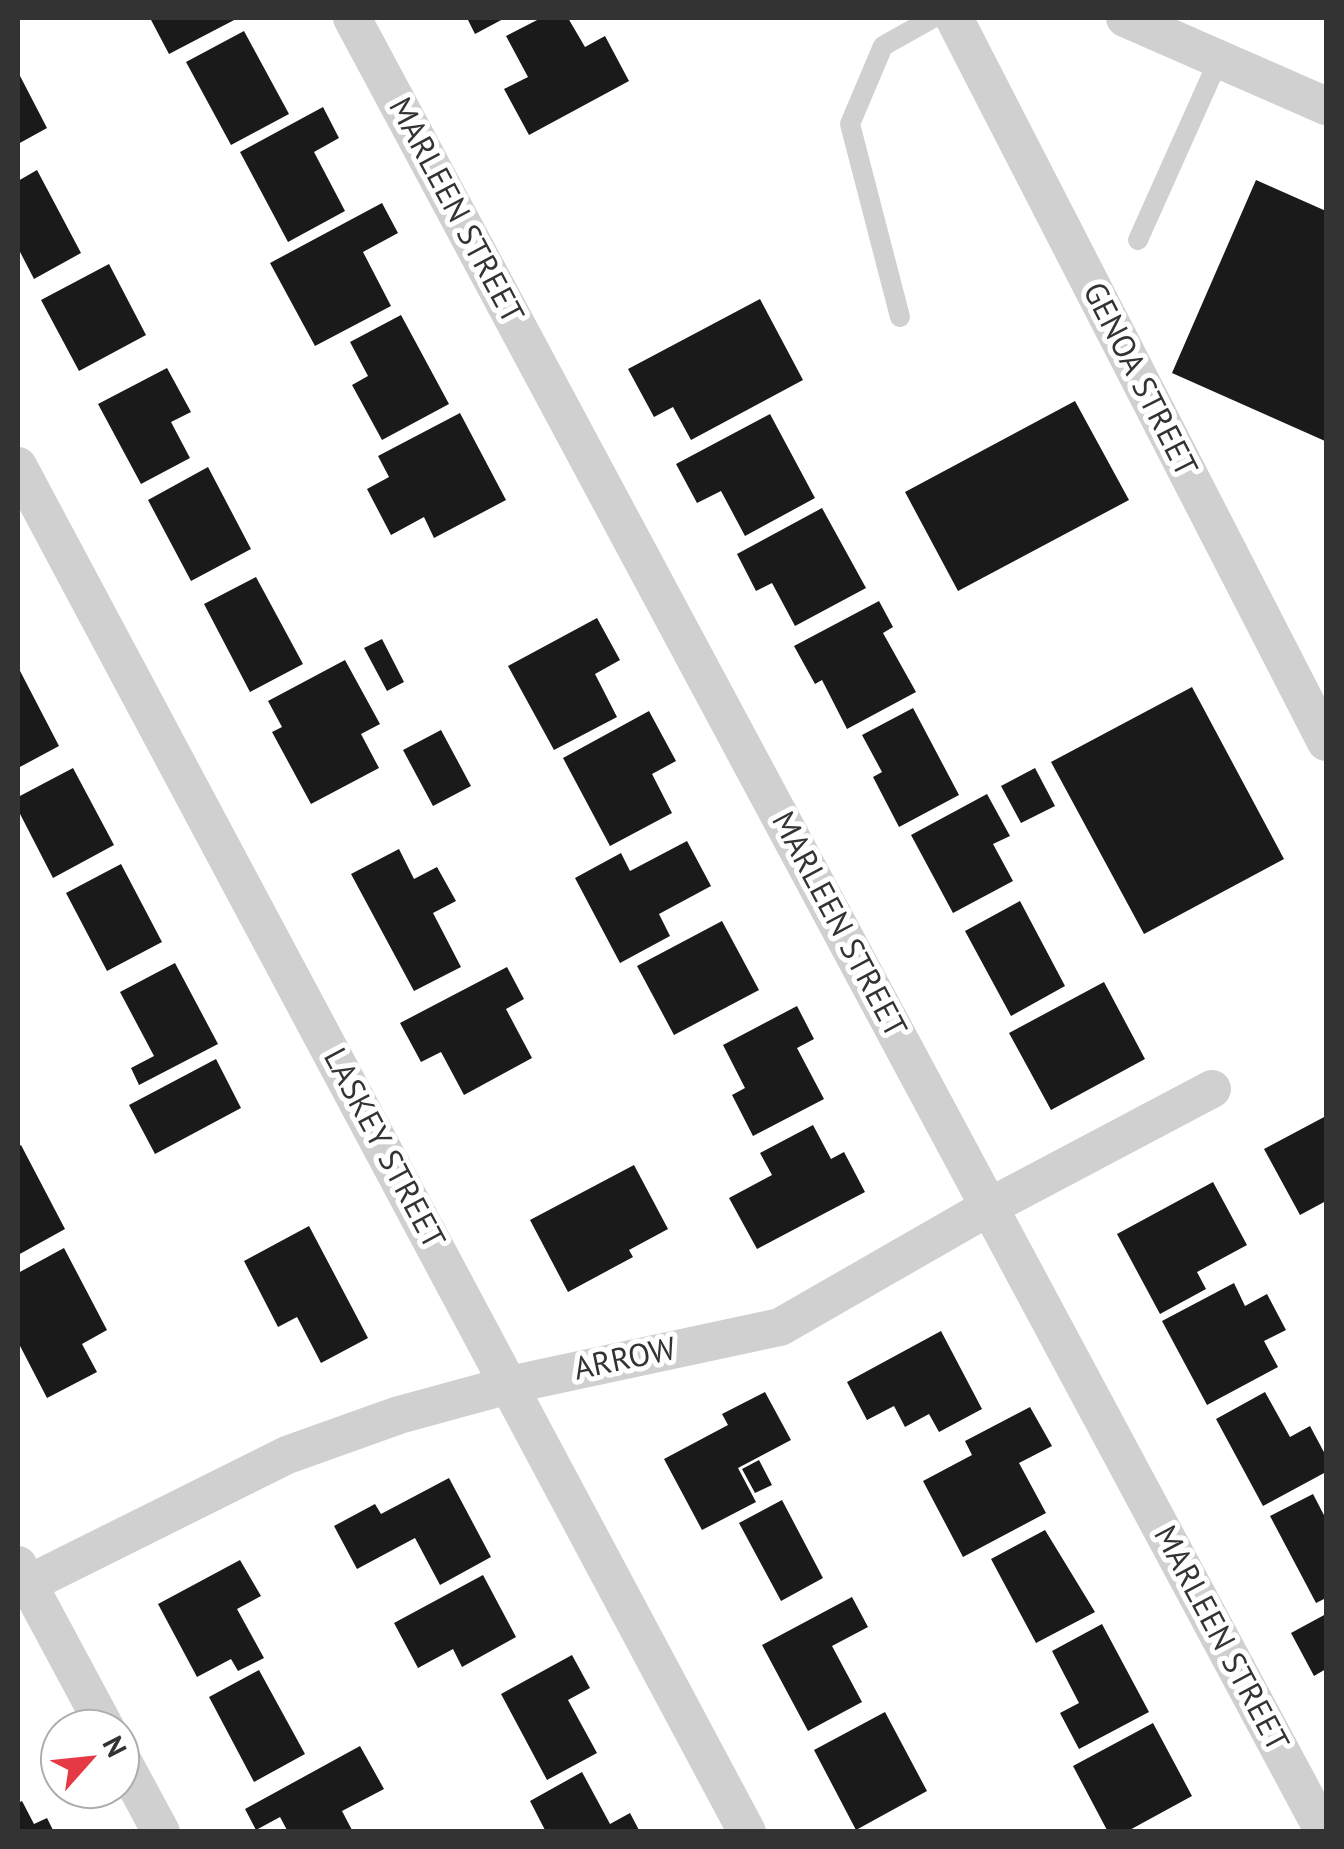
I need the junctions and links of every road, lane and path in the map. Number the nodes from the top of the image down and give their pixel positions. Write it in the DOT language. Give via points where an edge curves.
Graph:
graph roads {
  1 [pos="352,18"];
  2 [pos="933,18"];
  3 [pos="954,18"];
  4 [pos="1125,18"];
  5 [pos="1219,59"];
  6 [pos="1326,106"];
  7 [pos="1138,240"];
  8 [pos="900,317"];
  9 [pos="18,466"];
  10 [pos="1326,742"];
  11 [pos="1212,1089"];
  12 [pos="989,1207"];
  13 [pos="509,1385"];
  14 [pos="21,1579"];
  15 [pos="95,1709"];
  16 [pos="140,1793"];
  17 [pos="161,1832"];
  18 [pos="747,1832"];
  19 [pos="1324,1832"];
  1 -- 12 [label="street, MARLEEN STREET"];
  2 -- 8 [label="lane" via="883,46 850,124"];
  3 -- 10 [label="street, GENOA STREET"];
  4 -- 5 [label="street"];
  5 -- 6 [label="street"];
  5 -- 7 [label="lane"];
  9 -- 13 [label="street, LASKEY STREET"];
  11 -- 12 [label="street, ARROW"];
  12 -- 13 [label="street, ARROW" via="780,1327"];
  12 -- 19 [label="street, MARLEEN STREET"];
  13 -- 14 [label="street, ARROW" via="287,1455"];
  13 -- 18 [label="street, LASKEY STREET"];
  14 -- 15 [label="street"];
  16 -- 17 [label="street"];
}
